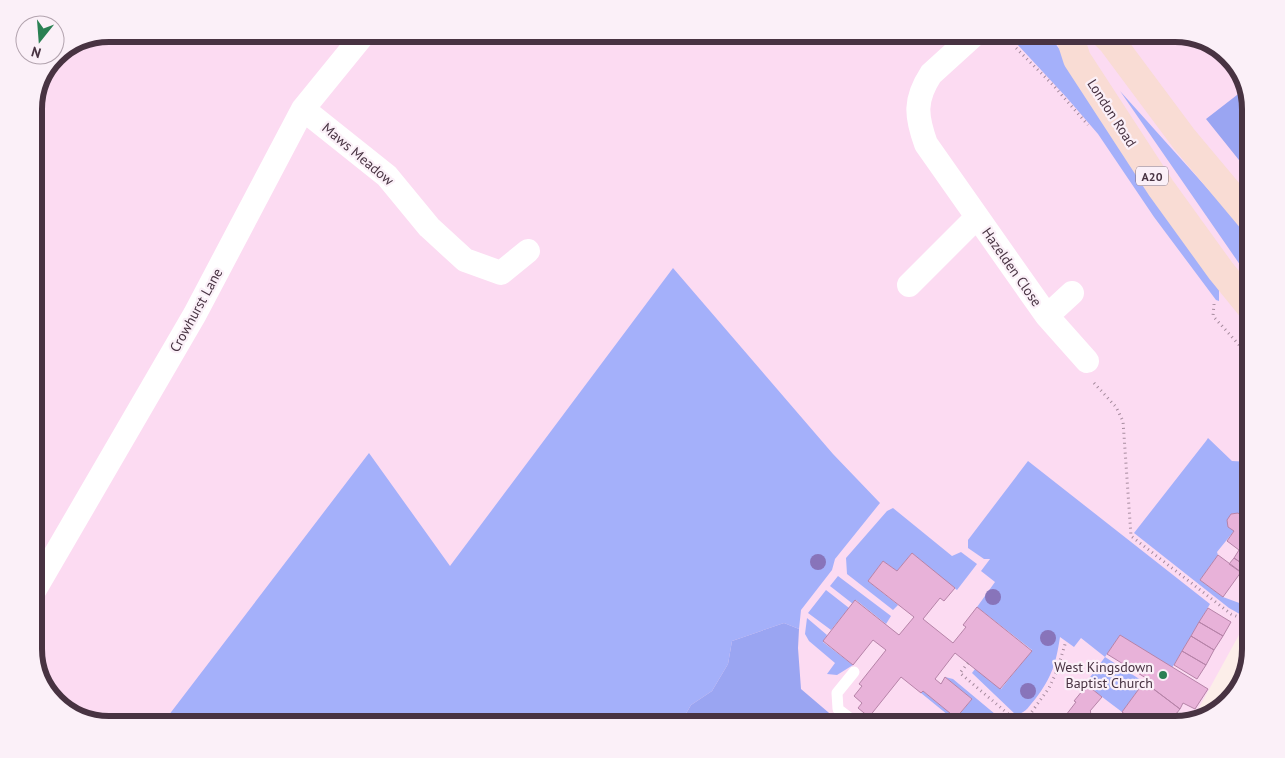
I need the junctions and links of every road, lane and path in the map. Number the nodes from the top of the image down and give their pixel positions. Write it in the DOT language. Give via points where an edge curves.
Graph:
graph roads {
  1 [pos="357,42"];
  2 [pos="966,42"];
  3 [pos="1072,42"];
  4 [pos="1112,42"];
  5 [pos="303,109"];
  6 [pos="1242,207"];
  7 [pos="977,217"];
  8 [pos="528,251"];
  9 [pos="908,285"];
  10 [pos="1072,293"];
  11 [pos="1242,296"];
  12 [pos="1047,316"];
  13 [pos="1087,362"];
  14 [pos="43,576"];
  15 [pos="1242,624"];
  16 [pos="1066,641"];
  17 [pos="1242,646"];
  18 [pos="968,664"];
  19 [pos="854,672"];
  20 [pos="1217,701"];
  21 [pos="847,716"];
  22 [pos="1011,716"];
  23 [pos="1027,716"];
  1 -- 5 [label="street, Crowhurst Lane"];
  2 -- 7 [label="street, Hazelden Close" via="931,74 922,89 918,118 926,144"];
  3 -- 11 [label="main road, London Road / A20" via="1077,59 1161,188"];
  4 -- 6 [label="main road" via="1184,139"];
  5 -- 8 [label="street, Maws Meadow" via="387,176 429,227 465,260 501,273"];
  5 -- 14 [label="street, Crowhurst Lane" via="195,314"];
  7 -- 9 [label="street, Hazelden Close"];
  7 -- 12 [label="street, Hazelden Close"];
  10 -- 12 [label="street, Hazelden Close"];
  12 -- 13 [label="street, Hazelden Close"];
  13 -- 15 [label="path" via="1090,379 1116,407 1123,421 1131,536"];
  16 -- 23 [label="path" via="1058,671"];
  17 -- 20 [label="street"];
  18 -- 22 [label="path" via="960,673"];
  19 -- 21 [label="lane" via="837,693 838,709"];
}
